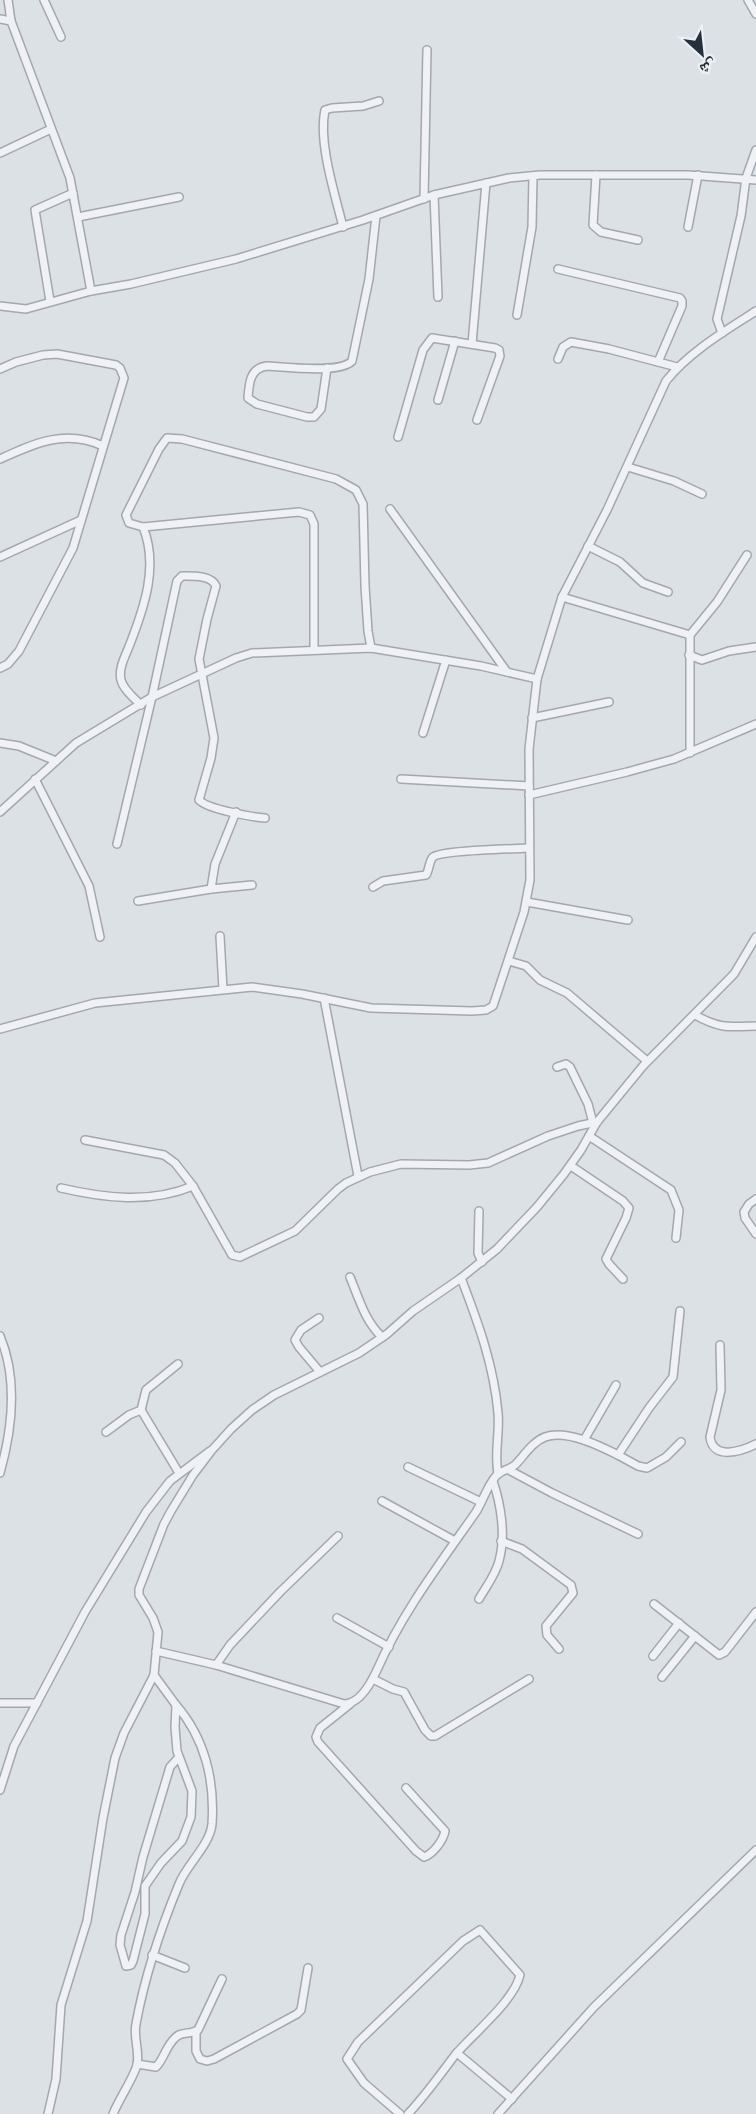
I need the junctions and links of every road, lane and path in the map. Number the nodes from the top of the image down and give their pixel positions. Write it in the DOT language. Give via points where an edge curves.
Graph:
graph roads {
  1 [pos="7,0"];
  2 [pos="44,0"];
  3 [pos="748,0"];
  4 [pos="756,14"];
  5 [pos="0,19"];
  6 [pos="11,21"];
  7 [pos="61,37"];
  8 [pos="427,50"];
  9 [pos="379,101"];
  10 [pos="51,129"];
  11 [pos="756,150"];
  12 [pos="0,153"];
  13 [pos="596,175"];
  14 [pos="698,175"];
  15 [pos="533,176"];
  16 [pos="746,178"];
  17 [pos="756,180"];
  18 [pos="486,183"];
  19 [pos="73,193"];
  20 [pos="434,195"];
  21 [pos="179,198"];
  22 [pos="424,199"];
  23 [pos="376,216"];
  24 [pos="78,218"];
  25 [pos="343,227"];
  26 [pos="688,227"];
  27 [pos="638,240"];
  28 [pos="558,269"];
  29 [pos="91,291"];
  30 [pos="438,297"];
  31 [pos="50,302"];
  32 [pos="0,306"];
  33 [pos="756,311"];
  34 [pos="517,315"];
  35 [pos="722,333"];
  36 [pos="455,341"];
  37 [pos="472,344"];
  38 [pos="558,359"];
  39 [pos="658,362"];
  40 [pos="677,367"];
  41 [pos="327,368"];
  42 [pos="0,369"];
  43 [pos="438,400"];
  44 [pos="477,420"];
  45 [pos="398,437"];
  46 [pos="103,446"];
  47 [pos="0,459"];
  48 [pos="628,467"];
  49 [pos="702,494"];
  50 [pos="390,509"];
  51 [pos="81,520"];
  52 [pos="143,527"];
  53 [pos="588,546"];
  54 [pos="747,555"];
  55 [pos="0,557"];
  56 [pos="668,592"];
  57 [pos="562,597"];
  58 [pos="690,635"];
  59 [pos="756,647"];
  60 [pos="371,648"];
  61 [pos="314,650"];
  62 [pos="689,656"];
  63 [pos="446,660"];
  64 [pos="0,668"];
  65 [pos="507,672"];
  66 [pos="203,673"];
  67 [pos="537,679"];
  68 [pos="152,697"];
  69 [pos="609,702"];
  70 [pos="141,705"];
  71 [pos="532,718"];
  72 [pos="756,724"];
  73 [pos="423,733"];
  74 [pos="0,743"];
  75 [pos="690,753"];
  76 [pos="56,761"];
  77 [pos="34,779"];
  78 [pos="401,779"];
  79 [pos="529,790"];
  80 [pos="0,812"];
  81 [pos="236,812"];
  82 [pos="265,818"];
  83 [pos="117,844"];
  84 [pos="529,848"];
  85 [pos="252,885"];
  86 [pos="373,887"];
  87 [pos="211,889"];
  88 [pos="138,901"];
  89 [pos="527,902"];
  90 [pos="628,920"];
  91 [pos="220,936"];
  92 [pos="100,937"];
  93 [pos="756,937"];
  94 [pos="509,961"];
  95 [pos="223,989"];
  96 [pos="324,998"];
  97 [pos="695,1015"];
  98 [pos="756,1026"];
  99 [pos="0,1029"];
  100 [pos="647,1061"];
  101 [pos="557,1067"];
  102 [pos="595,1123"];
  103 [pos="589,1136"];
  104 [pos="85,1140"];
  105 [pos="571,1166"];
  106 [pos="358,1176"];
  107 [pos="193,1186"];
  108 [pos="61,1188"];
  109 [pos="756,1199"];
  110 [pos="479,1211"];
  111 [pos="756,1234"];
  112 [pos="676,1238"];
  113 [pos="482,1262"];
  114 [pos="350,1277"];
  115 [pos="461,1278"];
  116 [pos="623,1279"];
  117 [pos="680,1311"];
  118 [pos="319,1318"];
  119 [pos="0,1336"];
  120 [pos="382,1337"];
  121 [pos="720,1345"];
  122 [pos="178,1364"];
  123 [pos="320,1372"];
  124 [pos="616,1385"];
  125 [pos="141,1410"];
  126 [pos="106,1432"];
  127 [pos="584,1440"];
  128 [pos="681,1442"];
  129 [pos="756,1444"];
  130 [pos="212,1450"];
  131 [pos="618,1455"];
  132 [pos="408,1467"];
  133 [pos="509,1470"];
  134 [pos="0,1473"];
  135 [pos="179,1473"];
  136 [pos="498,1474"];
  137 [pos="493,1480"];
  138 [pos="382,1501"];
  139 [pos="481,1502"];
  140 [pos="638,1534"];
  141 [pos="339,1536"];
  142 [pos="501,1540"];
  143 [pos="455,1541"];
  144 [pos="479,1599"];
  145 [pos="654,1604"];
  146 [pos="756,1612"];
  147 [pos="336,1618"];
  148 [pos="679,1623"];
  149 [pos="695,1636"];
  150 [pos="389,1647"];
  151 [pos="559,1649"];
  152 [pos="156,1652"];
  153 [pos="653,1656"];
  154 [pos="216,1665"];
  155 [pos="153,1675"];
  156 [pos="662,1677"];
  157 [pos="373,1679"];
  158 [pos="529,1679"];
  159 [pos="0,1702"];
  160 [pos="37,1702"];
  161 [pos="350,1704"];
  162 [pos="176,1705"];
  163 [pos="178,1758"];
  164 [pos="406,1788"];
  165 [pos="0,1790"];
  166 [pos="756,1850"];
  167 [pos="136,1884"];
  168 [pos="145,1886"];
  169 [pos="152,1955"];
  170 [pos="184,1968"];
  171 [pos="308,1968"];
  172 [pos="222,1979"];
  173 [pos="196,2031"];
  174 [pos="457,2053"];
  175 [pos="137,2064"];
  176 [pos="512,2099"];
  177 [pos="48,2114"];
  178 [pos="113,2114"];
  179 [pos="400,2114"];
  180 [pos="408,2114"];
  181 [pos="498,2114"];
  1 -- 6 [label="street"];
  2 -- 7 [label="street"];
  3 -- 4 [label="street"];
  5 -- 6 [label="street"];
  6 -- 10 [label="street"];
  8 -- 22 [label="street"];
  9 -- 25 [label="street" via="325,111 328,163"];
  10 -- 12 [label="street"];
  10 -- 19 [label="street"];
  11 -- 16 [label="street"];
  13 -- 14 [label="street"];
  13 -- 15 [label="street"];
  13 -- 27 [label="street" via="593,225 601,232"];
  14 -- 16 [label="street"];
  14 -- 26 [label="street"];
  15 -- 18 [label="street"];
  15 -- 34 [label="street" via="532,227"];
  16 -- 17 [label="street"];
  16 -- 35 [label="street" via="717,319"];
  18 -- 20 [label="street"];
  18 -- 37 [label="street"];
  19 -- 24 [label="street"];
  19 -- 31 [label="street" via="35,210"];
  20 -- 22 [label="street"];
  20 -- 30 [label="street"];
  21 -- 24 [label="street"];
  22 -- 23 [label="street"];
  23 -- 25 [label="street"];
  23 -- 41 [label="street" via="369,279 352,361"];
  24 -- 29 [label="street"];
  25 -- 29 [label="street" via="236,259"];
  28 -- 39 [label="street" via="680,298 682,306"];
  29 -- 31 [label="street"];
  31 -- 32 [label="street" via="26,309"];
  33 -- 35 [label="street"];
  35 -- 40 [label="street"];
  36 -- 37 [label="street"];
  36 -- 43 [label="street"];
  36 -- 45 [label="street" via="432,338 427,343"];
  37 -- 44 [label="street" via="498,348 500,356"];
  38 -- 39 [label="street" via="563,347 571,342"];
  39 -- 40 [label="street"];
  40 -- 48 [label="street" via="666,381"];
  41 -- 41 [label="street" via="321,409 314,417 257,404 248,398 258,368"];
  42 -- 46 [label="street" via="57,354 116,365 124,378"];
  46 -- 47 [label="street" via="89,440 63,438"];
  46 -- 51 [label="street"];
  48 -- 49 [label="street"];
  48 -- 53 [label="street"];
  50 -- 65 [label="street"];
  51 -- 55 [label="street"];
  51 -- 64 [label="street" via="73,548 25,642 14,658"];
  52 -- 60 [label="street" via="129,524 126,514 159,448 171,438 349,485 363,504"];
  52 -- 61 [label="street" via="299,512 310,515 314,524"];
  52 -- 70 [label="street" via="148,545 149,582 120,670 123,687"];
  53 -- 56 [label="street" via="620,561 643,584"];
  53 -- 57 [label="street"];
  54 -- 58 [label="street"];
  57 -- 58 [label="street"];
  57 -- 67 [label="street"];
  58 -- 62 [label="street"];
  59 -- 62 [label="street" via="702,660"];
  60 -- 61 [label="street"];
  60 -- 63 [label="street"];
  61 -- 66 [label="street" via="252,653"];
  62 -- 75 [label="street"];
  63 -- 65 [label="street"];
  63 -- 73 [label="street"];
  65 -- 67 [label="street"];
  66 -- 68 [label="street"];
  66 -- 68 [label="street" via="199,658 216,584 210,579 182,576 177,581"];
  66 -- 81 [label="street" via="214,738 199,800 211,808"];
  67 -- 71 [label="street"];
  68 -- 70 [label="street"];
  68 -- 83 [label="street"];
  69 -- 71 [label="street"];
  70 -- 76 [label="street" via="76,743"];
  71 -- 79 [label="street"];
  72 -- 75 [label="street"];
  74 -- 76 [label="street"];
  75 -- 79 [label="street" via="627,772"];
  76 -- 77 [label="street"];
  77 -- 80 [label="street"];
  77 -- 92 [label="street" via="90,886"];
  78 -- 79 [label="street"];
  79 -- 84 [label="street"];
  81 -- 82 [label="street"];
  81 -- 87 [label="street" via="215,864"];
  84 -- 86 [label="street" via="469,850 437,856 426,876 382,881"];
  84 -- 89 [label="street"];
  85 -- 87 [label="street"];
  87 -- 88 [label="street"];
  89 -- 90 [label="street"];
  89 -- 94 [label="street"];
  91 -- 95 [label="street"];
  93 -- 97 [label="street" via="734,974"];
  94 -- 96 [label="street" via="493,1006 486,1010 371,1008"];
  94 -- 100 [label="street" via="526,966 540,980 567,993"];
  95 -- 96 [label="street" via="252,987"];
  95 -- 99 [label="street" via="95,1003"];
  96 -- 106 [label="street"];
  97 -- 98 [label="street" via="721,1027"];
  97 -- 100 [label="street"];
  100 -- 102 [label="street"];
  101 -- 102 [label="street" via="570,1067"];
  102 -- 103 [label="street"];
  102 -- 106 [label="street" via="537,1140 488,1163 401,1164"];
  103 -- 105 [label="street"];
  103 -- 112 [label="street" via="671,1190 678,1210"];
  104 -- 107 [label="street" via="164,1155"];
  105 -- 113 [label="street" via="532,1213"];
  105 -- 116 [label="street" via="628,1208 606,1259"];
  106 -- 107 [label="street" via="338,1189 300,1227 240,1257 232,1255"];
  107 -- 108 [label="street" via="148,1197 122,1198"];
  109 -- 111 [label="street" via="744,1212"];
  110 -- 113 [label="street" via="478,1253"];
  113 -- 115 [label="street"];
  114 -- 120 [label="street" via="366,1316"];
  115 -- 120 [label="street"];
  115 -- 136 [label="street" via="486,1348 494,1384 499,1419"];
  117 -- 131 [label="street" via="673,1377"];
  118 -- 123 [label="street" via="301,1330 295,1340"];
  119 -- 134 [label="street" via="8,1362 11,1405"];
  120 -- 123 [label="street"];
  121 -- 129 [label="street" via="721,1390 711,1443 723,1452"];
  122 -- 125 [label="street" via="146,1390"];
  123 -- 130 [label="street" via="252,1410"];
  124 -- 127 [label="street"];
  125 -- 126 [label="street"];
  125 -- 135 [label="street"];
  127 -- 131 [label="street"];
  127 -- 133 [label="street" via="543,1438"];
  128 -- 131 [label="street" via="647,1468"];
  130 -- 135 [label="street"];
  130 -- 152 [label="street" via="167,1518 140,1582 139,1595 158,1632"];
  132 -- 139 [label="street"];
  133 -- 136 [label="street"];
  133 -- 140 [label="street"];
  135 -- 160 [label="street" via="146,1512"];
  136 -- 137 [label="street"];
  137 -- 139 [label="street"];
  137 -- 142 [label="street"];
  138 -- 143 [label="street"];
  139 -- 143 [label="street"];
  141 -- 154 [label="street" via="280,1592"];
  142 -- 144 [label="street" via="499,1561"];
  142 -- 151 [label="street" via="522,1549 572,1585 573,1593 546,1626 547,1635"];
  143 -- 150 [label="street"];
  145 -- 148 [label="street"];
  146 -- 149 [label="street" via="723,1655"];
  147 -- 150 [label="street"];
  148 -- 149 [label="street"];
  148 -- 153 [label="street"];
  149 -- 156 [label="street"];
  150 -- 157 [label="street"];
  152 -- 154 [label="street"];
  152 -- 155 [label="street"];
  154 -- 161 [label="street"];
  155 -- 162 [label="street"];
  155 -- 177 [label="street" via="115,1758 87,1921 61,2005 56,2079"];
  157 -- 158 [label="street" via="404,1692 431,1736"];
  157 -- 161 [label="street"];
  159 -- 160 [label="street"];
  160 -- 165 [label="street" via="14,1746"];
  161 -- 164 [label="street" via="320,1728 318,1742 416,1851 428,1856 445,1832"];
  162 -- 163 [label="street"];
  162 -- 169 [label="street" via="194,1729 208,1764 212,1823 206,1841 179,1883"];
  163 -- 167 [label="street" via="170,1767"];
  163 -- 168 [label="street" via="192,1791 189,1824 182,1841"];
  166 -- 176 [label="street" via="594,2007"];
  167 -- 168 [label="street"];
  167 -- 168 [label="street" via="121,1935 126,1966 133,1961 144,1922"];
  169 -- 170 [label="street"];
  169 -- 175 [label="street" via="135,2025"];
  171 -- 173 [label="street" via="297,2014 207,2061 200,2059 196,2051"];
  172 -- 173 [label="street"];
  173 -- 175 [label="street" via="174,2038 156,2067"];
  174 -- 176 [label="street"];
  174 -- 179 [label="street" via="496,2012 518,1984 520,1975 480,1929 358,2042 347,2059 364,2083"];
  174 -- 180 [label="street"];
  175 -- 178 [label="street"];
  176 -- 181 [label="street"];
}
